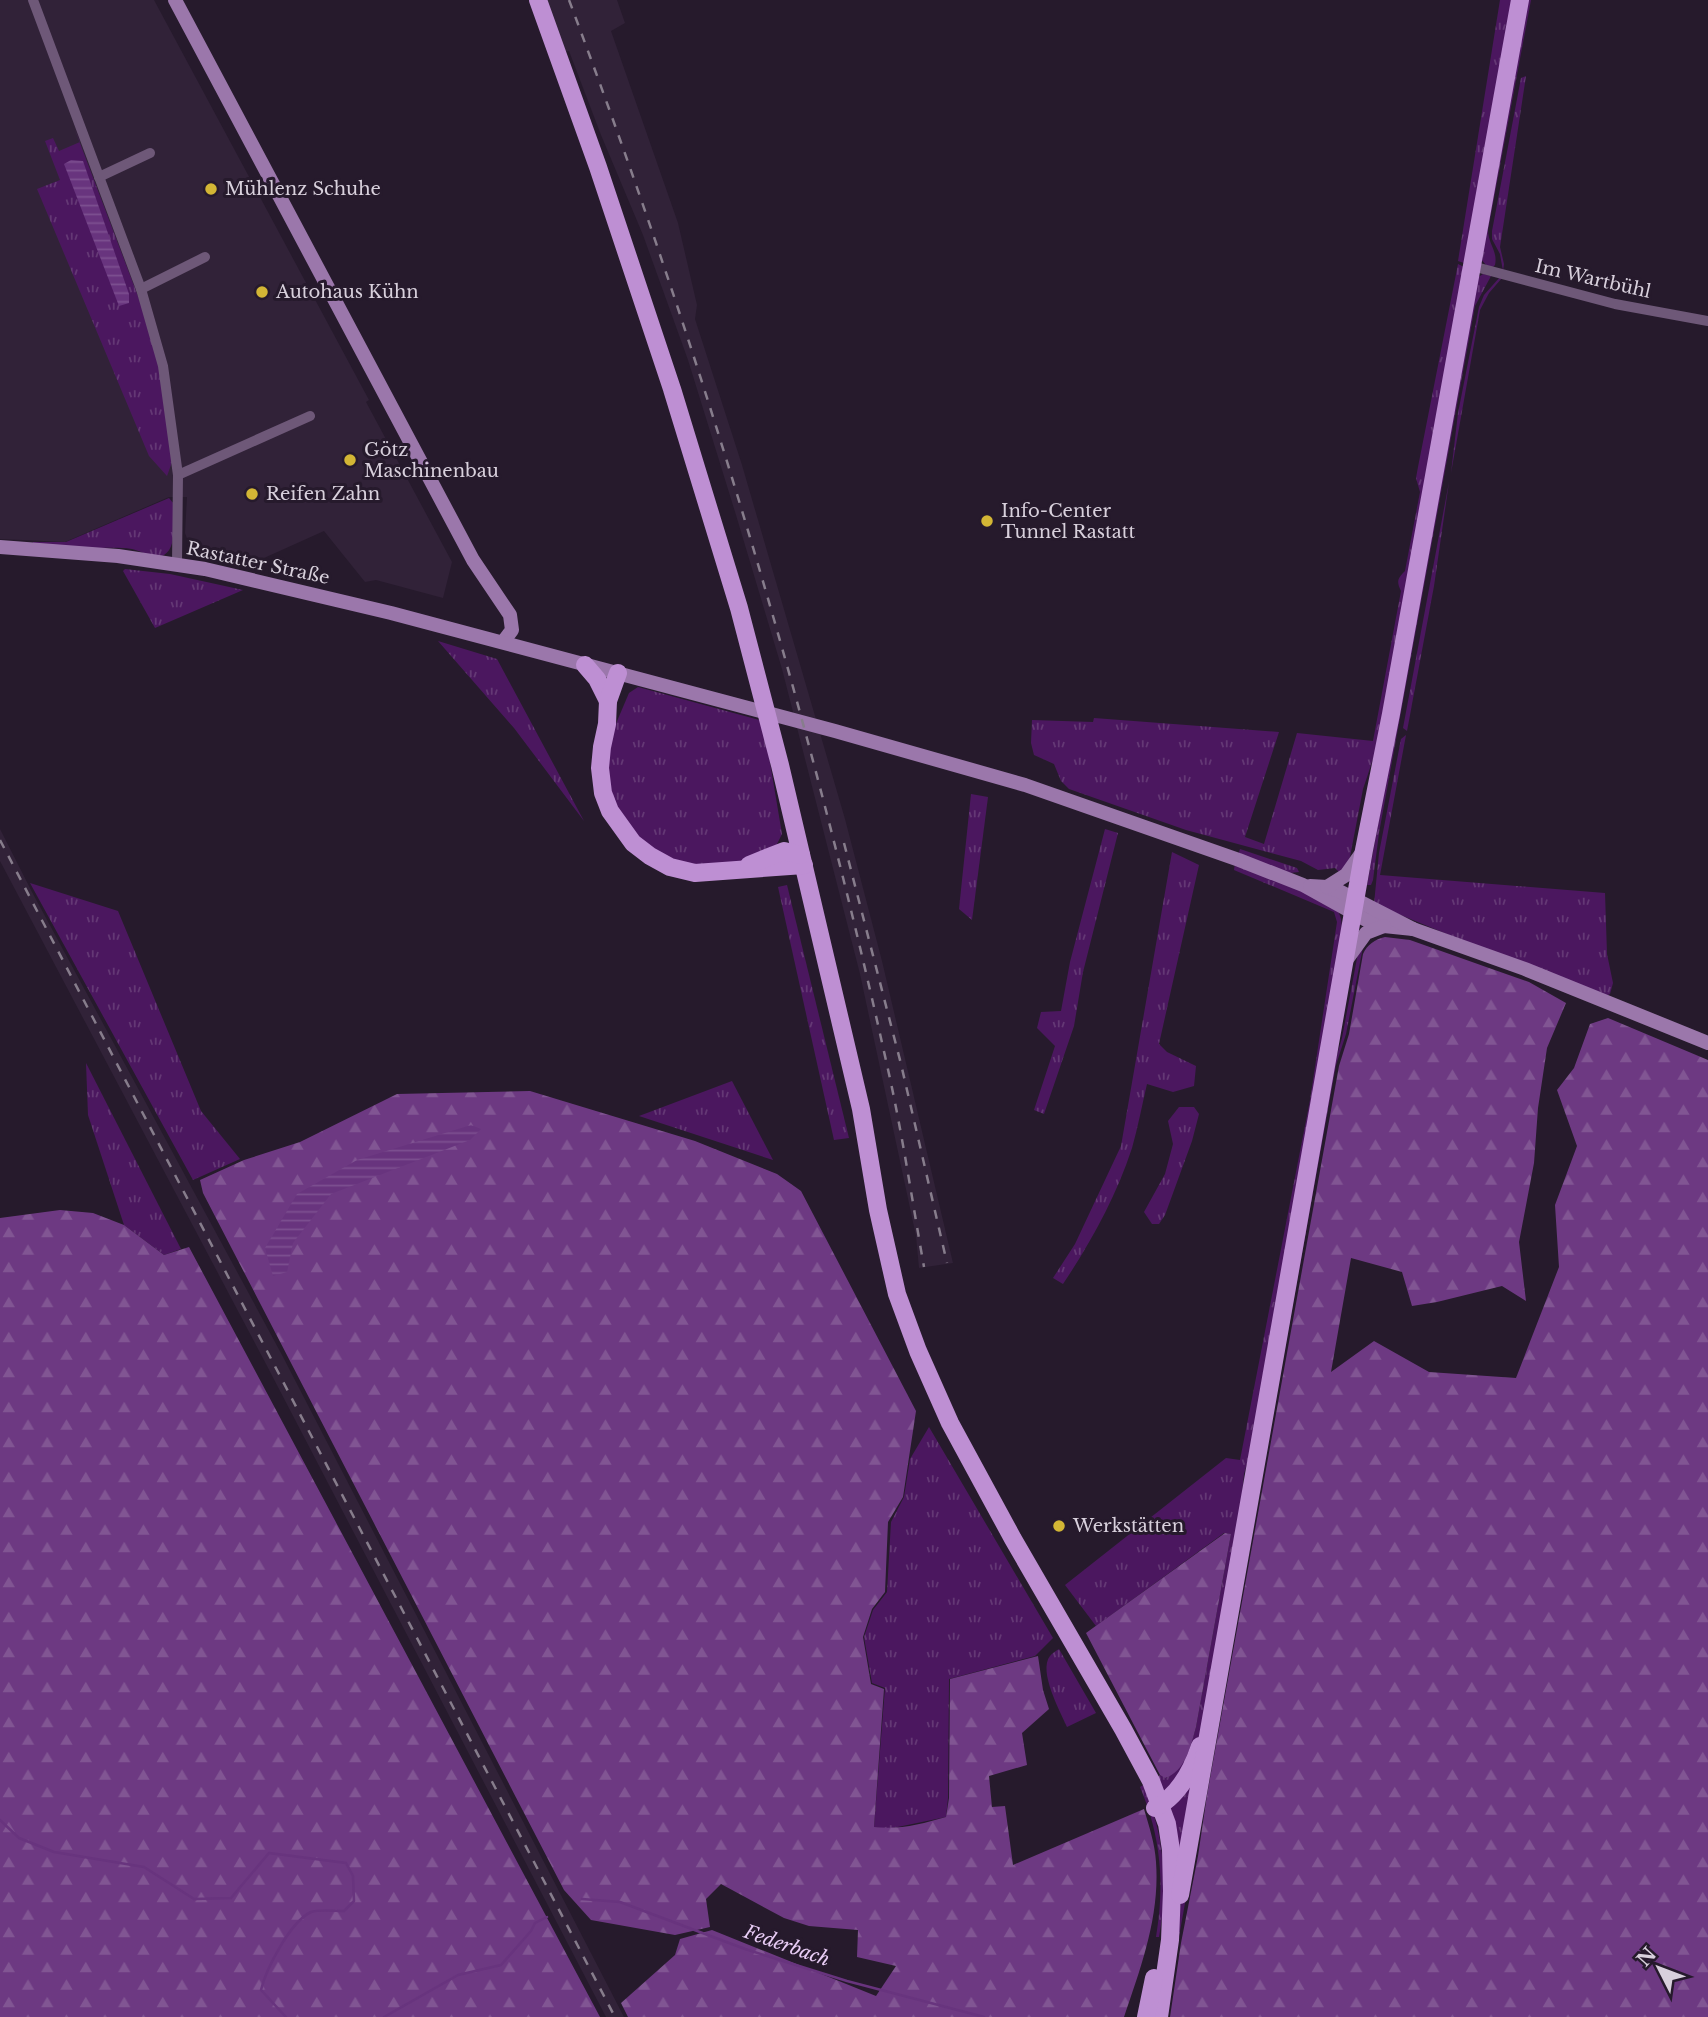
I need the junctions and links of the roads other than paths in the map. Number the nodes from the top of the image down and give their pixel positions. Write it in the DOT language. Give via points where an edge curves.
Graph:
graph roads {
  1 [pos="33,0"];
  2 [pos="175,0"];
  3 [pos="538,0"];
  4 [pos="1520,0"];
  5 [pos="150,153"];
  6 [pos="99,177"];
  7 [pos="205,257"];
  8 [pos="1472,266"];
  9 [pos="141,289"];
  10 [pos="1708,321"];
  11 [pos="310,416"];
  12 [pos="178,475"];
  13 [pos="0,547"];
  14 [pos="177,564"];
  15 [pos="503,642"];
  16 [pos="585,665"];
  17 [pos="624,675"];
  18 [pos="608,701"];
  19 [pos="607,724"];
  20 [pos="793,818"];
  21 [pos="1364,850"];
  22 [pos="773,854"];
  23 [pos="802,860"];
  24 [pos="740,870"];
  25 [pos="1303,885"];
  26 [pos="1327,887"];
  27 [pos="1354,906"];
  28 [pos="1384,926"];
  29 [pos="1413,929"];
  30 [pos="1344,964"];
  31 [pos="1708,1043"];
  32 [pos="1212,1713"];
  33 [pos="1158,1807"];
  34 [pos="1170,1940"];
  35 [pos="1146,2017"];
  36 [pos="1159,2017"];
  1 -- 6 [label="street"];
  2 -- 15 [label="street" via="467,548 505,609"];
  3 -- 20 [label="main road" via="672,389 739,608"];
  4 -- 8 [label="main road"];
  5 -- 6 [label="street"];
  6 -- 9 [label="street"];
  7 -- 9 [label="street"];
  8 -- 10 [label="street, Im Wartbühl" via="1615,303"];
  8 -- 21 [label="main road"];
  9 -- 12 [label="street" via="163,366"];
  11 -- 12 [label="street"];
  12 -- 14 [label="street"];
  13 -- 14 [label="street, Rastatter Straße"];
  14 -- 15 [label="street, Rastatter Straße"];
  15 -- 16 [label="street, Rastatter Straße"];
  16 -- 17 [label="street, Rastatter Straße"];
  16 -- 18 [label="main road"];
  17 -- 18 [label="main road"];
  17 -- 19 [label="main road"];
  17 -- 25 [label="street, Rastatter Straße" via="1026,785"];
  18 -- 19 [label="main road"];
  19 -- 24 [label="main road" via="601,747 603,793 633,843 670,867 695,873"];
  20 -- 22 [label="main road"];
  20 -- 23 [label="main road"];
  21 -- 26 [label="street" via="1346,875"];
  21 -- 27 [label="main road"];
  22 -- 23 [label="main road" via="791,852"];
  22 -- 24 [label="main road"];
  23 -- 24 [label="main road"];
  23 -- 33 [label="main road" via="860,1109 894,1282 918,1351 950,1423 1151,1781"];
  25 -- 26 [label="street"];
  25 -- 27 [label="street"];
  26 -- 27 [label="street"];
  27 -- 28 [label="street"];
  27 -- 29 [label="street"];
  27 -- 30 [label="main road"];
  28 -- 29 [label="street"];
  28 -- 30 [label="street" via="1366,933"];
  29 -- 31 [label="street"];
  30 -- 32 [label="main road"];
  32 -- 33 [label="main road" via="1188,1772"];
  32 -- 34 [label="main road"];
  33 -- 34 [label="main road" via="1171,1850"];
  33 -- 35 [label="main road" via="1166,1870 1164,1926"];
  34 -- 36 [label="main road"];
}
